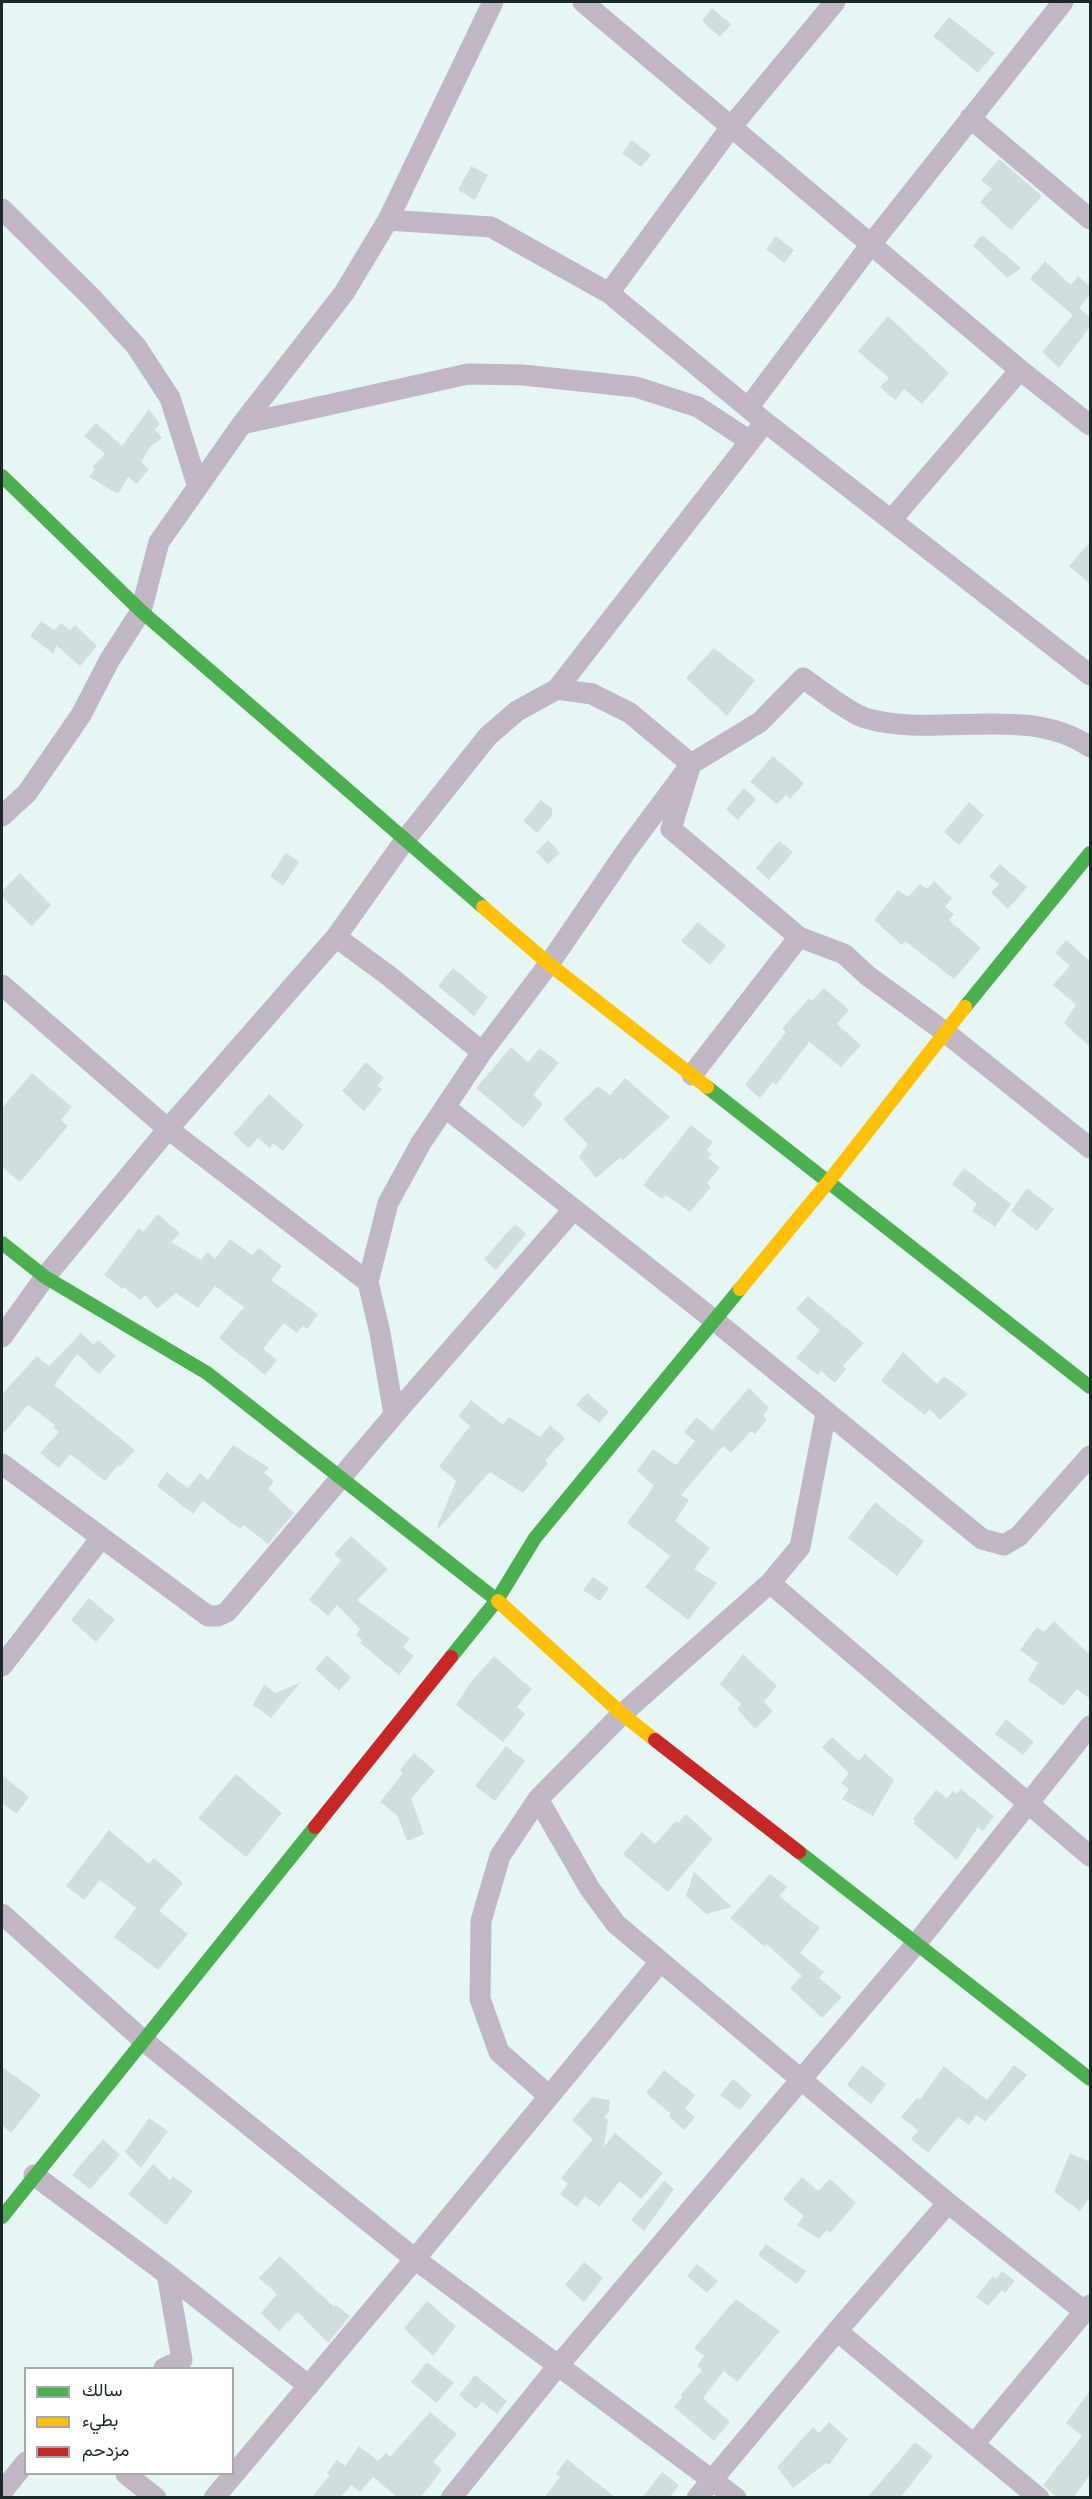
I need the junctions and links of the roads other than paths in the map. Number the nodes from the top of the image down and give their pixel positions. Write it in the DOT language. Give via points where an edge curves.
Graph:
graph roads {
  1 [pos="493,2"];
  2 [pos="583,2"];
  3 [pos="835,2"];
  4 [pos="1063,2"];
  5 [pos="970,118"];
  6 [pos="731,127"];
  7 [pos="4,219"];
  8 [pos="1090,219"];
  9 [pos="388,220"];
  10 [pos="872,243"];
  11 [pos="609,293"];
  12 [pos="1020,370"];
  13 [pos="748,408"];
  14 [pos="765,422"];
  15 [pos="242,424"];
  16 [pos="1090,426"];
  17 [pos="750,441"];
  18 [pos="4,486"];
  19 [pos="198,487"];
  20 [pos="892,519"];
  21 [pos="141,611"];
  22 [pos="1090,675"];
  23 [pos="557,689"];
  24 [pos="1090,747"];
  25 [pos="691,764"];
  26 [pos="2,816"];
  27 [pos="405,840"];
  28 [pos="1090,853"];
  29 [pos="336,937"];
  30 [pos="799,937"];
  31 [pos="549,964"];
  32 [pos="2,985"];
  33 [pos="945,1032"];
  34 [pos="482,1052"];
  35 [pos="692,1075"];
  36 [pos="446,1108"];
  37 [pos="168,1129"];
  38 [pos="1090,1148"];
  39 [pos="829,1181"];
  40 [pos="573,1210"];
  41 [pos="2,1243"];
  42 [pos="45,1277"];
  43 [pos="368,1282"];
  44 [pos="714,1320"];
  45 [pos="2,1337"];
  46 [pos="1090,1387"];
  47 [pos="826,1413"];
  48 [pos="394,1415"];
  49 [pos="1090,1456"];
  50 [pos="2,1464"];
  51 [pos="340,1478"];
  52 [pos="101,1538"];
  53 [pos="770,1583"];
  54 [pos="497,1600"];
  55 [pos="2,1666"];
  56 [pos="622,1714"];
  57 [pos="1090,1726"];
  58 [pos="538,1799"];
  59 [pos="1028,1804"];
  60 [pos="1090,1856"];
  61 [pos="2,1914"];
  62 [pos="916,1944"];
  63 [pos="660,1962"];
  64 [pos="144,2041"];
  65 [pos="802,2078"];
  66 [pos="1090,2079"];
  67 [pos="549,2096"];
  68 [pos="34,2175"];
  69 [pos="948,2203"];
  70 [pos="2,2217"];
  71 [pos="415,2259"];
  72 [pos="167,2274"];
  73 [pos="1088,2309"];
  74 [pos="837,2331"];
  75 [pos="167,2367"];
  76 [pos="557,2367"];
  77 [pos="309,2386"];
  78 [pos="974,2444"];
  79 [pos="24,2464"];
  80 [pos="234,2474"];
  81 [pos="127,2475"];
  82 [pos="234,2475"];
  83 [pos="711,2480"];
  84 [pos="2,2492"];
  85 [pos="156,2498"];
  86 [pos="214,2498"];
  87 [pos="451,2498"];
  88 [pos="697,2498"];
  89 [pos="736,2498"];
  90 [pos="1038,2498"];
  1 -- 9 [label="street"];
  2 -- 6 [label="street"];
  3 -- 6 [label="street"];
  4 -- 5 [label="street"];
  5 -- 8 [label="street"];
  5 -- 10 [label="street"];
  6 -- 10 [label="street"];
  6 -- 11 [label="street"];
  7 -- 19 [label="street" via="92,298 136,346 170,398"];
  9 -- 11 [label="street" via="491,227"];
  9 -- 15 [label="street" via="344,293"];
  10 -- 12 [label="street"];
  10 -- 13 [label="street"];
  11 -- 13 [label="street"];
  12 -- 16 [label="street"];
  12 -- 20 [label="street"];
  13 -- 14 [label="street"];
  14 -- 17 [label="street"];
  14 -- 20 [label="street"];
  15 -- 17 [label="street" via="468,374 524,375 636,387 698,407"];
  15 -- 19 [label="street"];
  17 -- 23 [label="street"];
  18 -- 21 [label="street"];
  19 -- 21 [label="street" via="159,542"];
  20 -- 22 [label="street"];
  21 -- 26 [label="street" via="81,715 27,793"];
  21 -- 27 [label="street"];
  23 -- 25 [label="street" via="592,694 630,713"];
  23 -- 27 [label="street" via="517,711 488,736"];
  24 -- 25 [label="street" via="1056,731 1021,725 904,725 863,717 803,678 760,722"];
  25 -- 30 [label="street" via="671,828"];
  25 -- 31 [label="street"];
  27 -- 29 [label="street"];
  27 -- 31 [label="street"];
  28 -- 33 [label="street"];
  29 -- 34 [label="street"];
  29 -- 37 [label="street"];
  30 -- 33 [label="street" via="844,954"];
  30 -- 35 [label="street"];
  31 -- 34 [label="street"];
  31 -- 35 [label="street"];
  32 -- 37 [label="street"];
  33 -- 38 [label="street"];
  33 -- 39 [label="street"];
  34 -- 36 [label="street"];
  35 -- 39 [label="street"];
  36 -- 40 [label="street"];
  36 -- 43 [label="street" via="421,1143 388,1203"];
  37 -- 42 [label="street"];
  37 -- 43 [label="street"];
  39 -- 44 [label="street"];
  39 -- 46 [label="street"];
  40 -- 44 [label="street"];
  40 -- 48 [label="street"];
  41 -- 42 [label="street"];
  42 -- 45 [label="street"];
  42 -- 51 [label="street" via="207,1373"];
  43 -- 48 [label="street"];
  44 -- 47 [label="street"];
  44 -- 54 [label="street" via="535,1538"];
  47 -- 49 [label="street" via="982,1539 1004,1545 1019,1536"];
  47 -- 53 [label="street" via="800,1548"];
  48 -- 51 [label="street"];
  50 -- 52 [label="street"];
  51 -- 52 [label="street" via="227,1612 218,1616 208,1616"];
  51 -- 54 [label="street"];
  52 -- 55 [label="street"];
  53 -- 56 [label="street"];
  53 -- 59 [label="street"];
  54 -- 56 [label="street"];
  54 -- 64 [label="street"];
  56 -- 58 [label="street"];
  56 -- 62 [label="street"];
  57 -- 59 [label="street"];
  58 -- 63 [label="street" via="590,1889 616,1924"];
  58 -- 67 [label="street" via="496,1867 481,1921 480,1999 499,2052"];
  59 -- 60 [label="street"];
  59 -- 62 [label="street"];
  61 -- 64 [label="street"];
  62 -- 65 [label="street"];
  62 -- 66 [label="street"];
  63 -- 65 [label="street"];
  63 -- 67 [label="street"];
  64 -- 68 [label="street"];
  64 -- 71 [label="street"];
  65 -- 69 [label="street"];
  65 -- 76 [label="street"];
  67 -- 71 [label="street"];
  68 -- 70 [label="street"];
  68 -- 72 [label="street"];
  69 -- 73 [label="street"];
  69 -- 74 [label="street"];
  71 -- 76 [label="street"];
  71 -- 77 [label="street"];
  72 -- 75 [label="street" via="182,2360"];
  72 -- 77 [label="street"];
  73 -- 78 [label="street"];
  74 -- 78 [label="street"];
  74 -- 83 [label="street"];
  76 -- 83 [label="street"];
  76 -- 87 [label="street"];
  77 -- 80 [label="street"];
  78 -- 90 [label="street"];
  79 -- 84 [label="street"];
  81 -- 85 [label="street"];
  82 -- 86 [label="street"];
  83 -- 88 [label="street"];
  83 -- 89 [label="street"];
}
